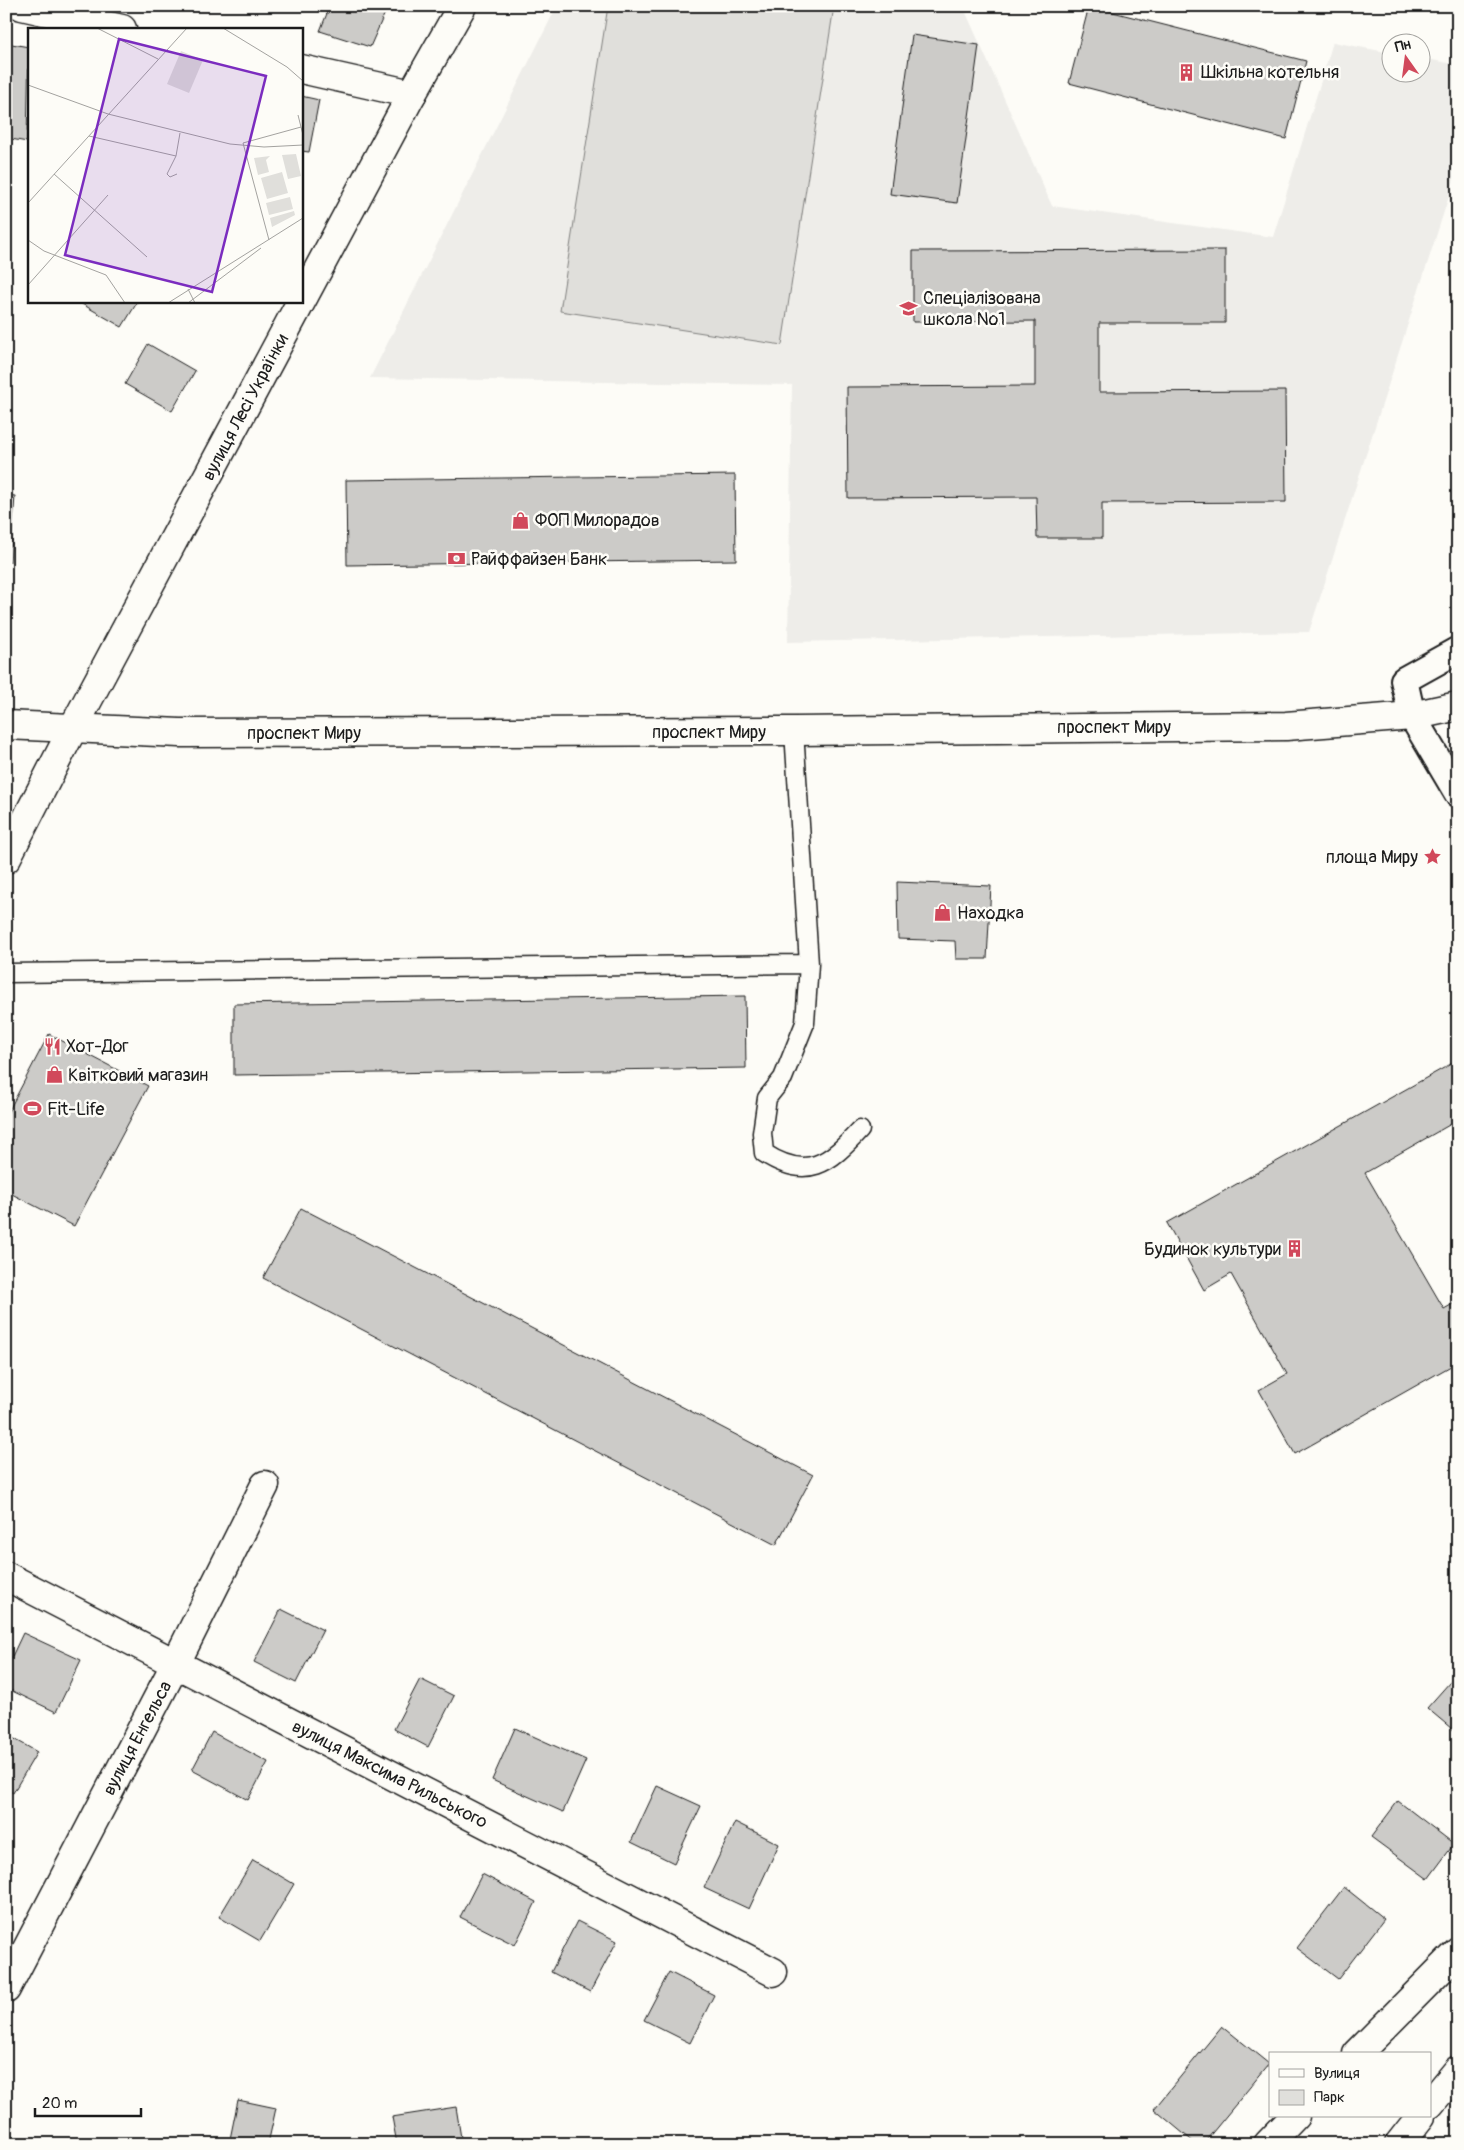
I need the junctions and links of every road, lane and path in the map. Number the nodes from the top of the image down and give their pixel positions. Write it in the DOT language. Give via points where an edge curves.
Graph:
graph roads {
  1 [pos="22,6"];
  2 [pos="462,6"];
  3 [pos="118,28"];
  4 [pos="302,69"];
  5 [pos="412,94"];
  6 [pos="302,300"];
  7 [pos="301,302"];
  8 [pos="1458,650"];
  9 [pos="1458,706"];
  10 [pos="1412,716"];
  11 [pos="6,725"];
  12 [pos="72,730"];
  13 [pos="794,732"];
  14 [pos="1458,794"];
  15 [pos="6,859"];
  16 [pos="809,964"];
  17 [pos="6,973"];
  18 [pos="860,1130"];
  19 [pos="265,1485"];
  20 [pos="6,1576"];
  21 [pos="176,1663"];
  22 [pos="1458,1952"];
  23 [pos="773,1972"];
  24 [pos="6,1989"];
  25 [pos="1359,2052"];
  26 [pos="1458,2070"];
  27 [pos="1432,2102"];
  28 [pos="1293,2118"];
  29 [pos="1419,2118"];
  30 [pos="1268,2144"];
  31 [pos="1399,2144"];
  1 -- 3 [label="street"];
  2 -- 5 [label="street, вулиця Лесі Українки"];
  4 -- 5 [label="street"];
  5 -- 6 [label="street, вулиця Лесі Українки"];
  7 -- 12 [label="street, вулиця Лесі Українки"];
  8 -- 10 [label="street" via="1404,680"];
  9 -- 10 [label="street"];
  10 -- 13 [label="street, проспект Миру" via="1286,726"];
  10 -- 14 [label="street"];
  11 -- 12 [label="street, проспект Миру"];
  12 -- 13 [label="street, проспект Миру" via="180,733"];
  12 -- 15 [label="street, вулиця Лесі Українки"];
  13 -- 16 [label="lane"];
  16 -- 17 [label="lane"];
  16 -- 18 [label="lane" via="805,1023 783,1078 767,1098 762,1133 764,1153 781,1164 805,1169 838,1154"];
  19 -- 21 [label="street, вулиця Енгельса"];
  20 -- 21 [label="street, вулиця Максима Рильського"];
  21 -- 23 [label="street, вулиця Максима Рильського"];
  21 -- 24 [label="street, вулиця Енгельса"];
  22 -- 25 [label="street"];
  26 -- 27 [label="street"];
  28 -- 30 [label="street"];
  29 -- 31 [label="street"];
}
